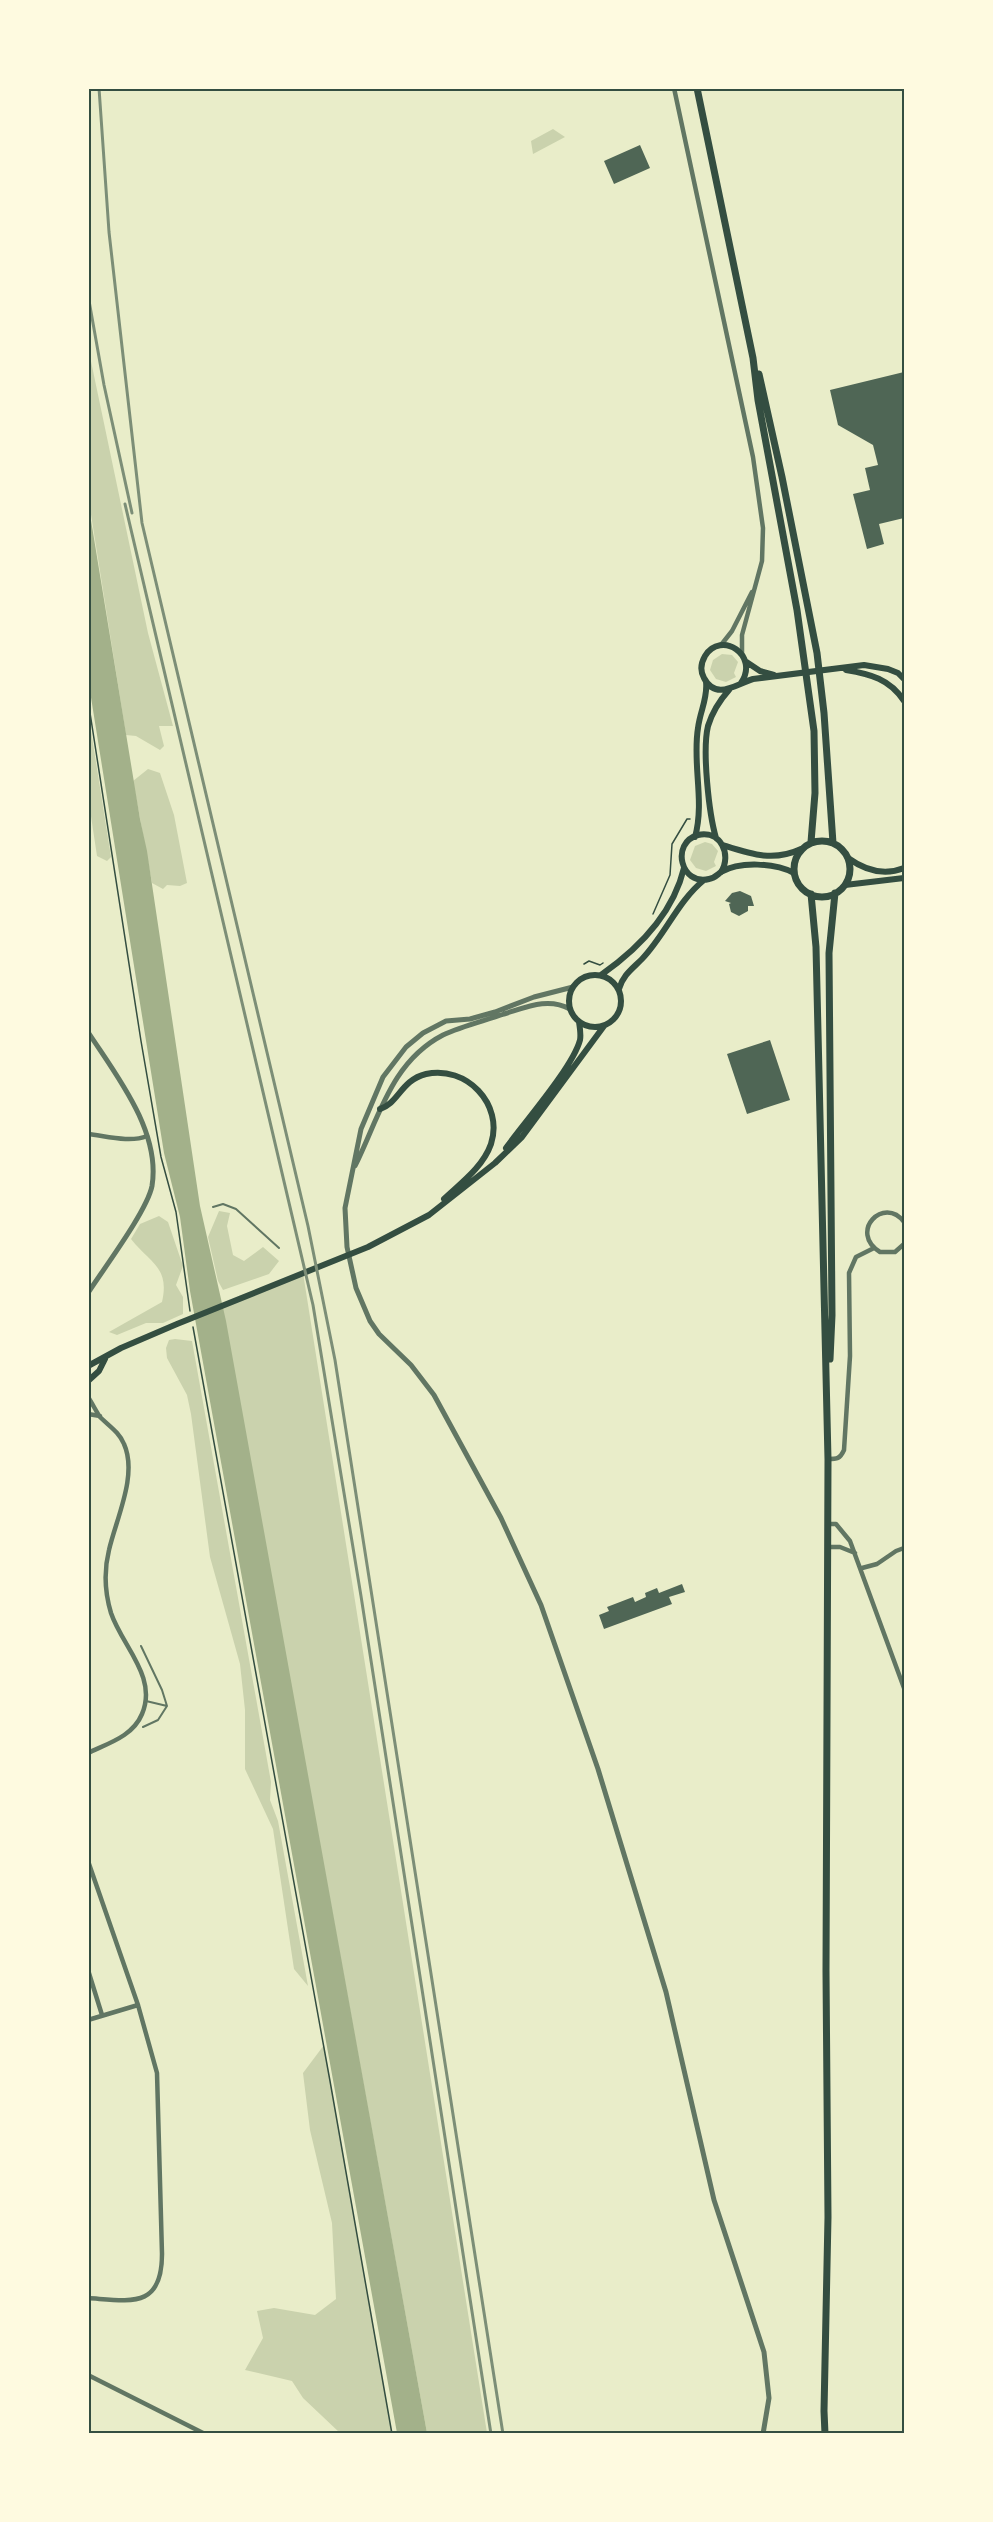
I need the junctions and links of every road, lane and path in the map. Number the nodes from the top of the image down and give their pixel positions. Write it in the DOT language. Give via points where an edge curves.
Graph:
graph roads {
  1 [pos="674,88"];
  2 [pos="697,88"];
  3 [pos="753,358"];
  4 [pos="757,582"];
  5 [pos="721,645"];
  6 [pos="744,658"];
  7 [pos="839,669"];
  8 [pos="777,676"];
  9 [pos="904,679"];
  10 [pos="705,681"];
  11 [pos="741,683"];
  12 [pos="729,690"];
  13 [pos="88,700"];
  14 [pos="904,700"];
  15 [pos="687,819"];
  16 [pos="695,837"];
  17 [pos="716,838"];
  18 [pos="811,842"];
  19 [pos="833,843"];
  20 [pos="723,845"];
  21 [pos="801,849"];
  22 [pos="848,858"];
  23 [pos="684,868"];
  24 [pos="904,868"];
  25 [pos="721,872"];
  26 [pos="794,873"];
  27 [pos="904,878"];
  28 [pos="704,880"];
  29 [pos="845,885"];
  30 [pos="835,893"];
  31 [pos="811,894"];
  32 [pos="651,918"];
  33 [pos="606,961"];
  34 [pos="584,964"];
  35 [pos="601,975"];
  36 [pos="573,987"];
  37 [pos="619,989"];
  38 [pos="570,1009"];
  39 [pos="579,1022"];
  40 [pos="603,1026"];
  41 [pos="88,1032"];
  42 [pos="380,1109"];
  43 [pos="88,1134"];
  44 [pos="147,1136"];
  45 [pos="495,1163"];
  46 [pos="352,1173"];
  47 [pos="213,1207"];
  48 [pos="429,1215"];
  49 [pos="904,1222"];
  50 [pos="904,1244"];
  51 [pos="279,1248"];
  52 [pos="874,1248"];
  53 [pos="88,1293"];
  54 [pos="106,1358"];
  55 [pos="88,1366"];
  56 [pos="88,1381"];
  57 [pos="88,1397"];
  58 [pos="827,1403"];
  59 [pos="88,1414"];
  60 [pos="100,1416"];
  61 [pos="828,1459"];
  62 [pos="828,1524"];
  63 [pos="828,1547"];
  64 [pos="904,1548"];
  65 [pos="855,1553"];
  66 [pos="862,1568"];
  67 [pos="141,1646"];
  68 [pos="904,1682"];
  69 [pos="904,1688"];
  70 [pos="145,1701"];
  71 [pos="167,1706"];
  72 [pos="143,1727"];
  73 [pos="88,1753"];
  74 [pos="88,1861"];
  75 [pos="88,1970"];
  76 [pos="138,2005"];
  77 [pos="102,2016"];
  78 [pos="88,2020"];
  79 [pos="88,2298"];
  80 [pos="88,2375"];
  81 [pos="824,2411"];
  82 [pos="205,2433"];
  83 [pos="392,2433"];
  84 [pos="763,2433"];
  85 [pos="820,2433"];
  86 [pos="825,2433"];
  1 -- 4 [label="street" via="753,458 764,532"];
  2 -- 3 [label="main road"];
  3 -- 18 [label="main road" via="814,731"];
  3 -- 19 [label="main road" via="766,397 817,653"];
  4 -- 5 [label="street"];
  4 -- 6 [label="street" via="742,635"];
  5 -- 6 [label="main road" via="735,648"];
  5 -- 10 [label="main road" via="704,657 701,667"];
  6 -- 8 [label="main road" via="760,671"];
  6 -- 11 [label="main road" via="746,674"];
  7 -- 8 [label="main road"];
  7 -- 9 [label="main road" via="878,667"];
  7 -- 14 [label="main road" via="879,678"];
  8 -- 11 [label="main road"];
  10 -- 12 [label="main road" via="718,690"];
  10 -- 16 [label="main road" via="707,694 696,737 699,806"];
  11 -- 12 [label="main road"];
  12 -- 17 [label="main road" via="711,718 706,738"];
  13 -- 83 [label="path" via="161,1158 176,1212 208,1418"];
  15 -- 32 [label="path" via="672,844 670,875"];
  16 -- 17 [label="main road"];
  16 -- 23 [label="main road" via="682,852"];
  17 -- 20 [label="main road"];
  18 -- 19 [label="main road"];
  18 -- 21 [label="main road"];
  19 -- 22 [label="main road"];
  20 -- 21 [label="main road" via="774,857"];
  20 -- 25 [label="main road" via="726,859"];
  21 -- 26 [label="main road" via="794,860"];
  22 -- 24 [label="main road" via="877,872"];
  22 -- 29 [label="main road" via="850,871"];
  23 -- 28 [label="main road" via="694,878"];
  23 -- 35 [label="main road" via="679,885 647,936"];
  25 -- 26 [label="main road" via="755,864"];
  25 -- 28 [label="main road"];
  26 -- 31 [label="main road" via="798,885"];
  27 -- 29 [label="main road"];
  28 -- 37 [label="main road" via="625,975"];
  29 -- 30 [label="main road"];
  30 -- 31 [label="main road" via="826,897"];
  30 -- 58 [label="main road" via="829,953 832,1315"];
  31 -- 58 [label="main road" via="816,947"];
  33 -- 34 [label="path" via="600,965 589,961"];
  35 -- 36 [label="main road" via="585,977"];
  35 -- 37 [label="main road"];
  36 -- 38 [label="main road"];
  36 -- 46 [label="street" via="470,1019 446,1021 406,1047 373,1096"];
  37 -- 40 [label="main road" via="619,1012"];
  38 -- 39 [label="main road"];
  38 -- 42 [label="street" via="555,1002 543,1003 443,1035 410,1061"];
  39 -- 40 [label="main road"];
  39 -- 45 [label="main road" via="580,1039 569,1061"];
  40 -- 45 [label="main road" via="522,1137"];
  41 -- 44 [label="street" via="132,1099"];
  42 -- 46 [label="street"];
  42 -- 48 [label="main road" via="387,1107 413,1079 437,1073 464,1079 484,1096 490,1108 494,1132 487,1152"];
  43 -- 44 [label="street" via="141,1139"];
  44 -- 53 [label="street" via="152,1186"];
  45 -- 48 [label="main road"];
  46 -- 84 [label="street" via="345,1227 362,1304 379,1334 411,1365 434,1395 501,1518 541,1605 597,1769 666,1992 714,2200 764,2352 769,2398"];
  47 -- 51 [label="lane" via="223,1204 236,1209"];
  48 -- 54 [label="main road" via="369,1247 177,1324"];
  49 -- 52 [label="street" via="890,1212 876,1215 867,1231"];
  50 -- 52 [label="street" via="888,1253"];
  52 -- 61 [label="street" via="856,1257 849,1273 850,1356 844,1450 837,1459"];
  54 -- 55 [label="main road"];
  54 -- 56 [label="main road"];
  57 -- 60 [label="street"];
  58 -- 61 [label="main road"];
  59 -- 60 [label="street"];
  60 -- 70 [label="street" via="124,1442 128,1456 127,1483 108,1552 105,1582 111,1613 145,1678"];
  61 -- 62 [label="main road"];
  62 -- 63 [label="main road"];
  62 -- 65 [label="street" via="839,1527"];
  63 -- 65 [label="street"];
  63 -- 81 [label="main road" via="828,2217"];
  64 -- 66 [label="street" via="878,1564"];
  65 -- 66 [label="street"];
  66 -- 68 [label="street"];
  67 -- 71 [label="lane"];
  68 -- 69 [label="street"];
  70 -- 71 [label="lane"];
  70 -- 73 [label="street" via="142,1714 127,1735"];
  71 -- 72 [label="lane" via="158,1720"];
  74 -- 76 [label="street"];
  75 -- 77 [label="street"];
  76 -- 77 [label="street"];
  76 -- 79 [label="street" via="157,2073 162,2271 153,2292 141,2299"];
  77 -- 78 [label="street"];
  80 -- 82 [label="street"];
  81 -- 85 [label="main road"];
  81 -- 86 [label="main road"];
}
